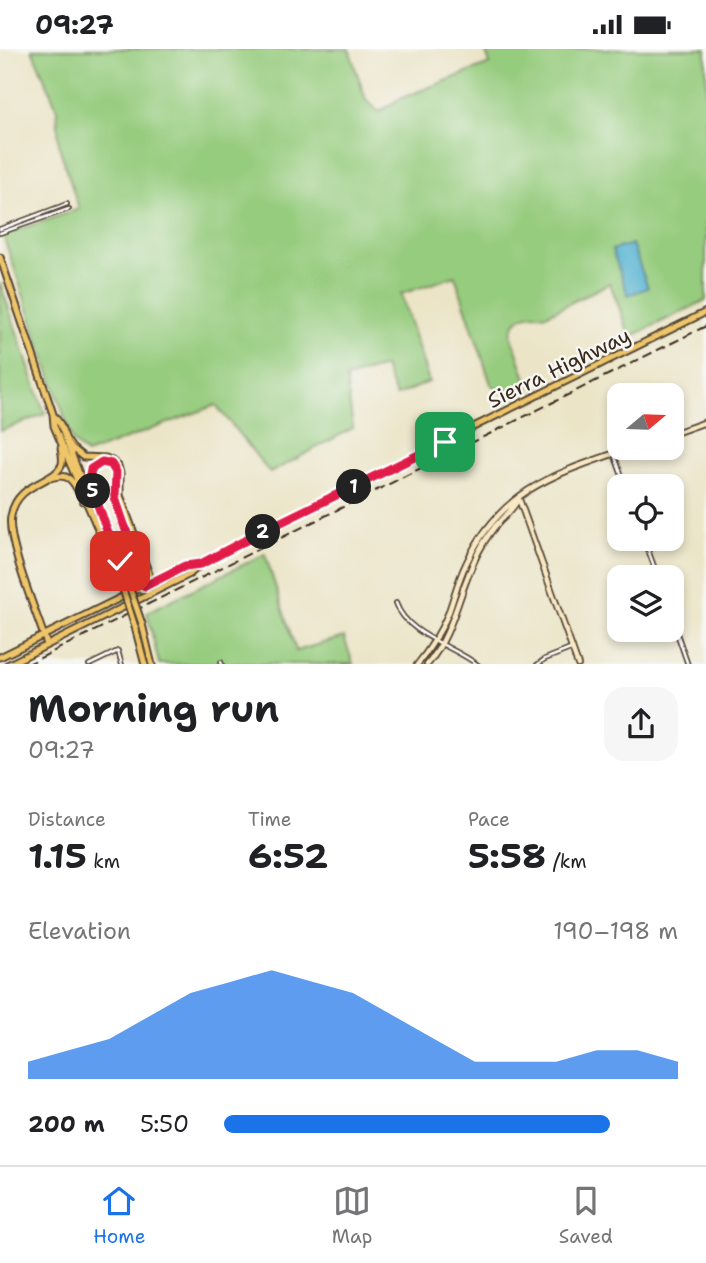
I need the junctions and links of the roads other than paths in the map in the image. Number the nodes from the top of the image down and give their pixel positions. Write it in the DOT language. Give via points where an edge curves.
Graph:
graph roads {
  1 [pos="67,204"];
  2 [pos="69,209"];
  3 [pos="0,231"];
  4 [pos="0,257"];
  5 [pos="706,313"];
  6 [pos="53,414"];
  7 [pos="706,422"];
  8 [pos="684,429"];
  9 [pos="58,435"];
  10 [pos="65,438"];
  11 [pos="607,456"];
  12 [pos="42,482"];
  13 [pos="518,498"];
  14 [pos="108,533"];
  15 [pos="105,544"];
  16 [pos="201,564"];
  17 [pos="124,581"];
  18 [pos="149,585"];
  19 [pos="156,591"];
  20 [pos="149,595"];
  21 [pos="396,604"];
  22 [pos="139,626"];
  23 [pos="44,636"];
  24 [pos="436,640"];
  25 [pos="680,642"];
  26 [pos="442,643"];
  27 [pos="47,645"];
  28 [pos="573,648"];
  29 [pos="0,657"];
  30 [pos="7,664"];
  31 [pos="89,664"];
  32 [pos="122,664"];
  33 [pos="145,664"];
  34 [pos="152,664"];
  35 [pos="417,664"];
  36 [pos="427,664"];
  37 [pos="478,664"];
  38 [pos="537,664"];
  39 [pos="578,664"];
  40 [pos="688,664"];
  1 -- 3 [label="street"];
  2 -- 3 [label="street"];
  4 -- 6 [label="main road"];
  5 -- 16 [label="main road, Sierra Highway"];
  6 -- 9 [label="main road"];
  6 -- 10 [label="main road"];
  7 -- 8 [label="main road"];
  9 -- 12 [label="main road" via="61,465"];
  9 -- 15 [label="main road"];
  10 -- 14 [label="main road"];
  10 -- 18 [label="main road" via="83,457 106,458 118,466 120,495"];
  11 -- 13 [label="main road" via="560,473"];
  12 -- 15 [label="main road" via="63,475 71,480"];
  12 -- 23 [label="main road" via="14,502 9,525"];
  13 -- 24 [label="main road" via="475,547"];
  13 -- 26 [label="main road" via="480,550"];
  13 -- 28 [label="main road"];
  14 -- 17 [label="main road"];
  14 -- 18 [label="main road" via="89,480 91,469 102,462 111,464 116,472 115,498"];
  15 -- 17 [label="main road"];
  16 -- 18 [label="main road, Sierra Highway" via="185,566"];
  16 -- 19 [label="main road, Sierra Highway"];
  17 -- 22 [label="main road, bridge"];
  18 -- 19 [label="main road"];
  18 -- 20 [label="main road"];
  18 -- 23 [label="main road, Sierra Highway"];
  19 -- 20 [label="main road, Sierra Highway"];
  20 -- 27 [label="main road"];
  21 -- 24 [label="street" via="408,624"];
  22 -- 33 [label="main road"];
  22 -- 34 [label="main road"];
  23 -- 27 [label="main road"];
  23 -- 29 [label="main road, Sierra Highway"];
  24 -- 26 [label="street"];
  24 -- 35 [label="main road"];
  25 -- 40 [label="street"];
  26 -- 36 [label="main road"];
  26 -- 37 [label="street"];
  27 -- 30 [label="main road"];
  28 -- 38 [label="street"];
  28 -- 39 [label="main road"];
  31 -- 32 [label="street" via="118,651"];
}
